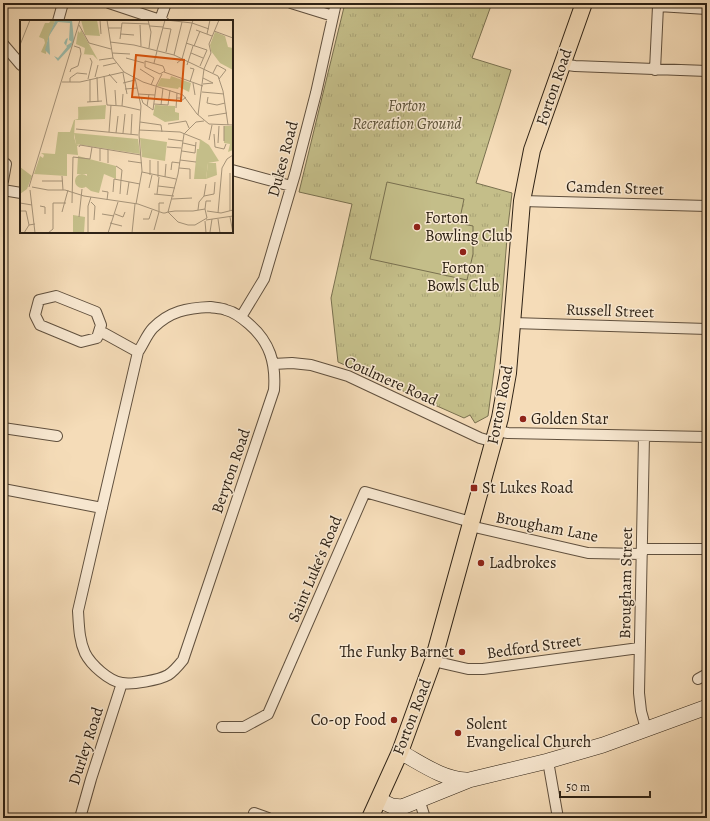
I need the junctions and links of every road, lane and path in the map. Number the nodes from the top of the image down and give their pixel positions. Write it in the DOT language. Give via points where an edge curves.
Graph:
graph roads {
  1 [pos="63,3"];
  2 [pos="109,3"];
  3 [pos="166,3"];
  4 [pos="291,3"];
  5 [pos="336,3"];
  6 [pos="584,3"];
  7 [pos="707,9"];
  8 [pos="333,16"];
  9 [pos="58,20"];
  10 [pos="159,20"];
  11 [pos="162,20"];
  12 [pos="3,44"];
  13 [pos="20,64"];
  14 [pos="562,64"];
  15 [pos="655,70"];
  16 [pos="707,72"];
  17 [pos="6,164"];
  18 [pos="233,170"];
  19 [pos="3,181"];
  20 [pos="291,186"];
  21 [pos="3,190"];
  22 [pos="20,193"];
  23 [pos="522,201"];
  24 [pos="707,206"];
  25 [pos="241,317"];
  26 [pos="513,323"];
  27 [pos="707,329"];
  28 [pos="100,331"];
  29 [pos="138,352"];
  30 [pos="273,364"];
  31 [pos="3,428"];
  32 [pos="57,436"];
  33 [pos="495,436"];
  34 [pos="644,436"];
  35 [pos="707,437"];
  36 [pos="3,489"];
  37 [pos="102,508"];
  38 [pos="471,524"];
  39 [pos="707,549"];
  40 [pos="642,551"];
  41 [pos="639,648"];
  42 [pos="433,661"];
  43 [pos="122,683"];
  44 [pos="707,708"];
  45 [pos="222,727"];
  46 [pos="646,729"];
  47 [pos="400,752"];
  48 [pos="548,761"];
  49 [pos="469,780"];
  50 [pos="379,800"];
  51 [pos="419,800"];
  52 [pos="254,813"];
  53 [pos="80,818"];
  54 [pos="268,818"];
  55 [pos="370,818"];
  56 [pos="425,818"];
  57 [pos="558,818"];
  1 -- 9 [label="street"];
  2 -- 10 [label="street"];
  3 -- 11 [label="street"];
  4 -- 8 [label="street"];
  5 -- 8 [label="street, Dukes Road"];
  6 -- 14 [label="main road, Forton Road"];
  7 -- 15 [label="street" via="658,6"];
  8 -- 20 [label="street, Dukes Road" via="316,94"];
  12 -- 13 [label="street"];
  14 -- 15 [label="street"];
  14 -- 23 [label="main road, Forton Road" via="532,150"];
  15 -- 16 [label="street"];
  17 -- 19 [label="street"];
  18 -- 20 [label="street"];
  20 -- 25 [label="street, Dukes Road" via="264,279"];
  21 -- 22 [label="street"];
  23 -- 24 [label="street, Camden Street"];
  23 -- 26 [label="main road, Forton Road"];
  25 -- 29 [label="street, Beryton Road" via="227,310 210,307 191,308 171,314 152,329"];
  25 -- 30 [label="street, Beryton Road" via="263,337"];
  26 -- 27 [label="street, Russell Street"];
  26 -- 33 [label="main road, Forton Road" via="507,383"];
  28 -- 28 [label="street" via="97,338 81,342 40,325 35,315 39,300 56,296 96,312 102,324"];
  28 -- 29 [label="street"];
  29 -- 37 [label="street, Beryton Road"];
  30 -- 33 [label="street, Coulmere Road" via="305,364 348,376 480,438"];
  30 -- 43 [label="street, Beryton Road" via="274,390 183,660 169,675 149,681"];
  31 -- 32 [label="street"];
  33 -- 34 [label="street, Coulmere Road" via="531,433"];
  33 -- 38 [label="main road, Forton Road"];
  34 -- 35 [label="street, Coulmere Road"];
  34 -- 40 [label="street, Brougham Street"];
  36 -- 37 [label="street"];
  37 -- 43 [label="street, Beryton Road" via="78,611 79,638 85,654 97,670"];
  38 -- 40 [label="street, Brougham Lane" via="588,553"];
  38 -- 42 [label="main road, Forton Road"];
  38 -- 45 [label="street, Saint Luke's Road" via="365,492 268,714 244,727"];
  39 -- 40 [label="street, Brougham Lane"];
  40 -- 41 [label="street, Brougham Street"];
  41 -- 42 [label="street, Bedford Street" via="483,669 468,669"];
  41 -- 46 [label="street, Brougham Street" via="639,693"];
  42 -- 47 [label="main road, Forton Road"];
  43 -- 53 [label="street, Durley Road"];
  44 -- 46 [label="street"];
  46 -- 48 [label="street"];
  47 -- 49 [label="street" via="440,774"];
  47 -- 50 [label="main road, Forton Road"];
  48 -- 49 [label="street"];
  48 -- 57 [label="street"];
  49 -- 51 [label="street"];
  50 -- 51 [label="street" via="402,807"];
  50 -- 55 [label="main road, Forton Road"];
  51 -- 56 [label="street"];
  52 -- 54 [label="street"];
}
